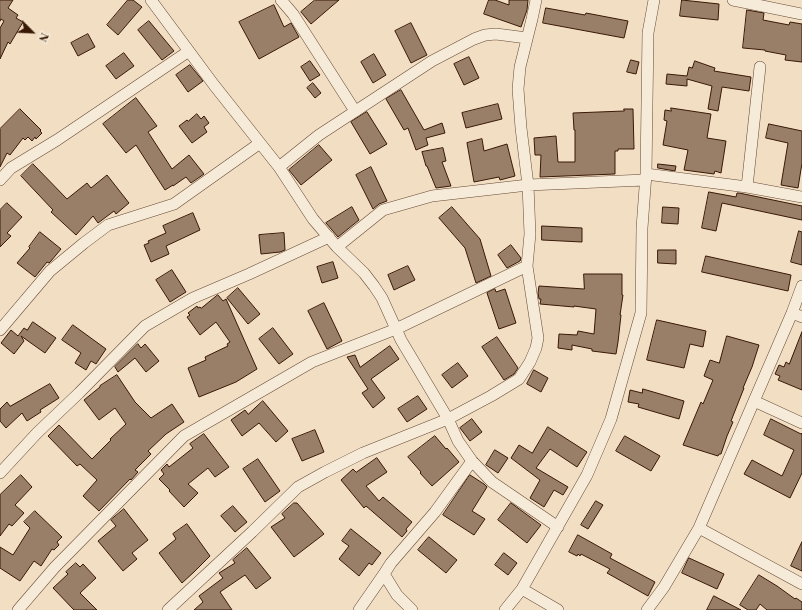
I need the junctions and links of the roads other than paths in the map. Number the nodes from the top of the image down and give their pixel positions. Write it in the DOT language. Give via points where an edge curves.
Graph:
graph roads {
  1 [pos="151,0"];
  2 [pos="281,0"];
  3 [pos="536,0"];
  4 [pos="654,0"];
  5 [pos="733,0"];
  6 [pos="802,14"];
  7 [pos="527,38"];
  8 [pos="189,50"];
  9 [pos="760,67"];
  10 [pos="355,111"];
  11 [pos="260,143"];
  12 [pos="278,167"];
  13 [pos="645,177"];
  14 [pos="0,180"];
  15 [pos="528,185"];
  16 [pos="747,187"];
  17 [pos="802,197"];
  18 [pos="328,237"];
  19 [pos="338,247"];
  20 [pos="526,266"];
  21 [pos="802,286"];
  22 [pos="797,315"];
  23 [pos="396,329"];
  24 [pos="0,330"];
  25 [pos="754,401"];
  26 [pos="448,419"];
  27 [pos="802,423"];
  28 [pos="472,461"];
  29 [pos="0,473"];
  30 [pos="558,527"];
  31 [pos="699,528"];
  32 [pos="384,574"];
  33 [pos="802,584"];
  34 [pos="522,589"];
  35 [pos="18,610"];
  36 [pos="168,610"];
  37 [pos="359,610"];
  38 [pos="412,610"];
  39 [pos="505,610"];
  40 [pos="558,610"];
  41 [pos="647,610"];
  1 -- 8 [label="street"];
  2 -- 10 [label="street" via="293,14"];
  3 -- 7 [label="street"];
  4 -- 13 [label="street" via="648,33"];
  5 -- 6 [label="street"];
  7 -- 10 [label="street" via="496,34 474,39 432,61"];
  7 -- 15 [label="street" via="518,89"];
  8 -- 11 [label="street"];
  8 -- 14 [label="street" via="57,140 11,168"];
  9 -- 16 [label="street"];
  10 -- 12 [label="street"];
  11 -- 12 [label="street"];
  11 -- 24 [label="street" via="174,204 108,225 50,271"];
  12 -- 18 [label="street"];
  13 -- 15 [label="street"];
  13 -- 16 [label="street"];
  13 -- 30 [label="street" via="640,313 611,419 587,475"];
  15 -- 19 [label="street" via="432,196 383,210"];
  15 -- 20 [label="street" via="530,234"];
  16 -- 17 [label="street"];
  18 -- 19 [label="street"];
  18 -- 29 [label="street" via="192,298 145,326"];
  19 -- 23 [label="street" via="374,286"];
  20 -- 23 [label="street"];
  20 -- 26 [label="street" via="538,338 530,362 519,379"];
  21 -- 22 [label="street"];
  22 -- 25 [label="street"];
  23 -- 26 [label="street"];
  23 -- 35 [label="street" via="312,362 184,436 55,567"];
  25 -- 27 [label="street"];
  25 -- 31 [label="street"];
  26 -- 28 [label="street" via="458,441"];
  26 -- 36 [label="street" via="363,453 298,487"];
  28 -- 30 [label="street" via="492,482"];
  28 -- 32 [label="street" via="436,512"];
  30 -- 34 [label="street"];
  31 -- 33 [label="street"];
  31 -- 41 [label="street" via="664,587"];
  32 -- 37 [label="street"];
  32 -- 38 [label="street" via="398,596"];
  34 -- 39 [label="street"];
  34 -- 40 [label="street"];
}
